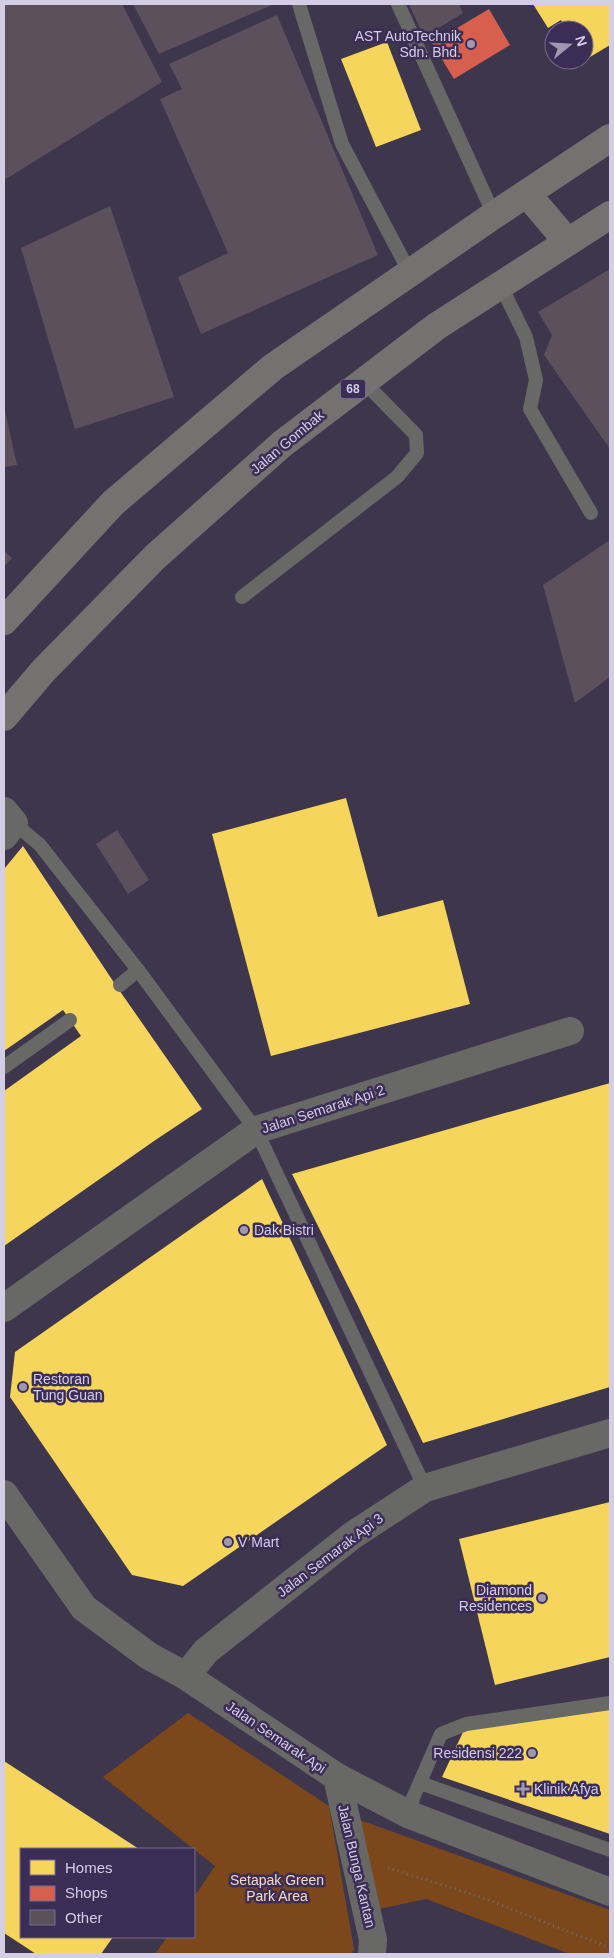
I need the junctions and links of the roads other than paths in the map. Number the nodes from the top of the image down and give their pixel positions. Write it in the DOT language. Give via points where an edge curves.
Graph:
graph roads {
  1 [pos="300,4"];
  2 [pos="398,4"];
  3 [pos="610,138"];
  4 [pos="527,194"];
  5 [pos="494,215"];
  6 [pos="610,215"];
  7 [pos="567,241"];
  8 [pos="410,273"];
  9 [pos="500,284"];
  10 [pos="363,382"];
  11 [pos="591,513"];
  12 [pos="242,597"];
  13 [pos="4,621"];
  14 [pos="4,717"];
  15 [pos="7,823"];
  16 [pos="138,970"];
  17 [pos="120,985"];
  18 [pos="70,1020"];
  19 [pos="570,1031"];
  20 [pos="4,1068"];
  21 [pos="256,1130"];
  22 [pos="4,1308"];
  23 [pos="610,1433"];
  24 [pos="425,1488"];
  25 [pos="4,1494"];
  26 [pos="186,1676"];
  27 [pos="610,1703"];
  28 [pos="337,1777"];
  29 [pos="420,1783"];
  30 [pos="410,1815"];
  31 [pos="610,1850"];
  32 [pos="610,1892"];
  33 [pos="373,1947"];
  1 -- 8 [label="lane" via="342,144"];
  2 -- 5 [label="lane"];
  3 -- 4 [label="main road"];
  4 -- 5 [label="main road"];
  4 -- 7 [label="main road"];
  5 -- 8 [label="main road"];
  6 -- 7 [label="main road, Jalan Gombak / 68"];
  7 -- 9 [label="main road, Jalan Gombak / 68"];
  8 -- 13 [label="main road" via="273,367 113,503"];
  9 -- 10 [label="main road, Jalan Gombak / 68"];
  9 -- 11 [label="lane" via="526,337 536,380 530,409"];
  10 -- 12 [label="lane" via="416,435 417,453 397,477"];
  10 -- 14 [label="main road, Jalan Gombak / 68" via="282,444 155,557 44,670"];
  15 -- 16 [label="lane" via="40,845"];
  16 -- 17 [label="lane"];
  16 -- 21 [label="lane"];
  18 -- 20 [label="lane"];
  19 -- 21 [label="street, Jalan Semarak Api 2"];
  21 -- 22 [label="street, Jalan Semarak Api 2"];
  21 -- 24 [label="lane"];
  23 -- 24 [label="street, Jalan Semarak Api 3"];
  24 -- 26 [label="street, Jalan Semarak Api 3" via="353,1534 206,1651"];
  25 -- 26 [label="street, Jalan Semarak Api" via="84,1608 149,1656"];
  26 -- 28 [label="street, Jalan Semarak Api"];
  27 -- 29 [label="lane" via="466,1724 441,1734"];
  28 -- 30 [label="street, Jalan Semarak Api"];
  28 -- 33 [label="street, Jalan Bunga Kantan"];
  29 -- 30 [label="lane"];
  29 -- 31 [label="lane"];
  30 -- 32 [label="street, Jalan Semarak Api"];
}
